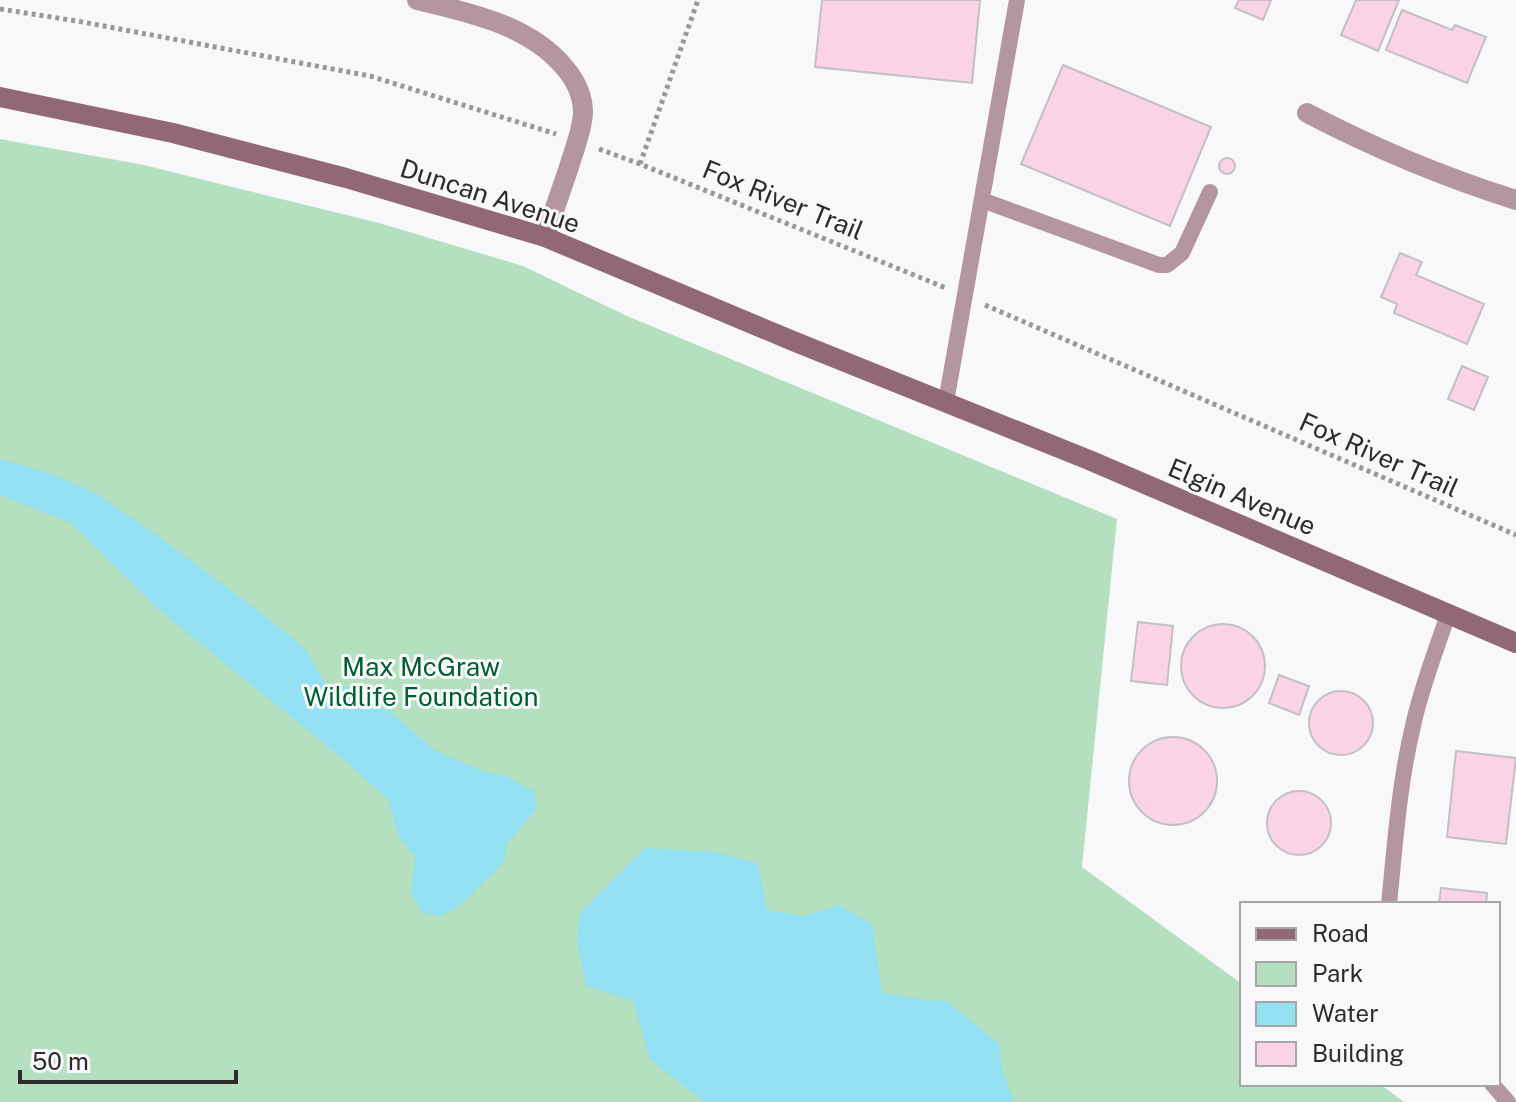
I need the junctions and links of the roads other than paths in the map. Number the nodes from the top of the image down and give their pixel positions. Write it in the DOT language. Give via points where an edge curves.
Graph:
graph roads {
  1 [pos="417,0"];
  2 [pos="1017,0"];
  3 [pos="0,97"];
  4 [pos="1307,113"];
  5 [pos="1210,192"];
  6 [pos="982,200"];
  7 [pos="1516,200"];
  8 [pos="545,237"];
  9 [pos="946,402"];
  10 [pos="1448,614"];
  11 [pos="1516,643"];
  12 [pos="1389,902"];
  13 [pos="1494,1086"];
  14 [pos="1508,1102"];
  1 -- 8 [label="street" via="475,15 537,41 572,77 582,101 582,119"];
  2 -- 6 [label="lane"];
  3 -- 8 [label="street, Duncan Avenue" via="173,133"];
  4 -- 7 [label="street" via="1392,154"];
  5 -- 6 [label="lane" via="1182,253 1167,265"];
  6 -- 9 [label="lane"];
  8 -- 9 [label="street, Duncan Avenue"];
  9 -- 10 [label="street, Elgin Avenue"];
  10 -- 11 [label="street, Elgin Avenue"];
  10 -- 12 [label="lane" via="1410,737"];
  13 -- 14 [label="lane"];
}
